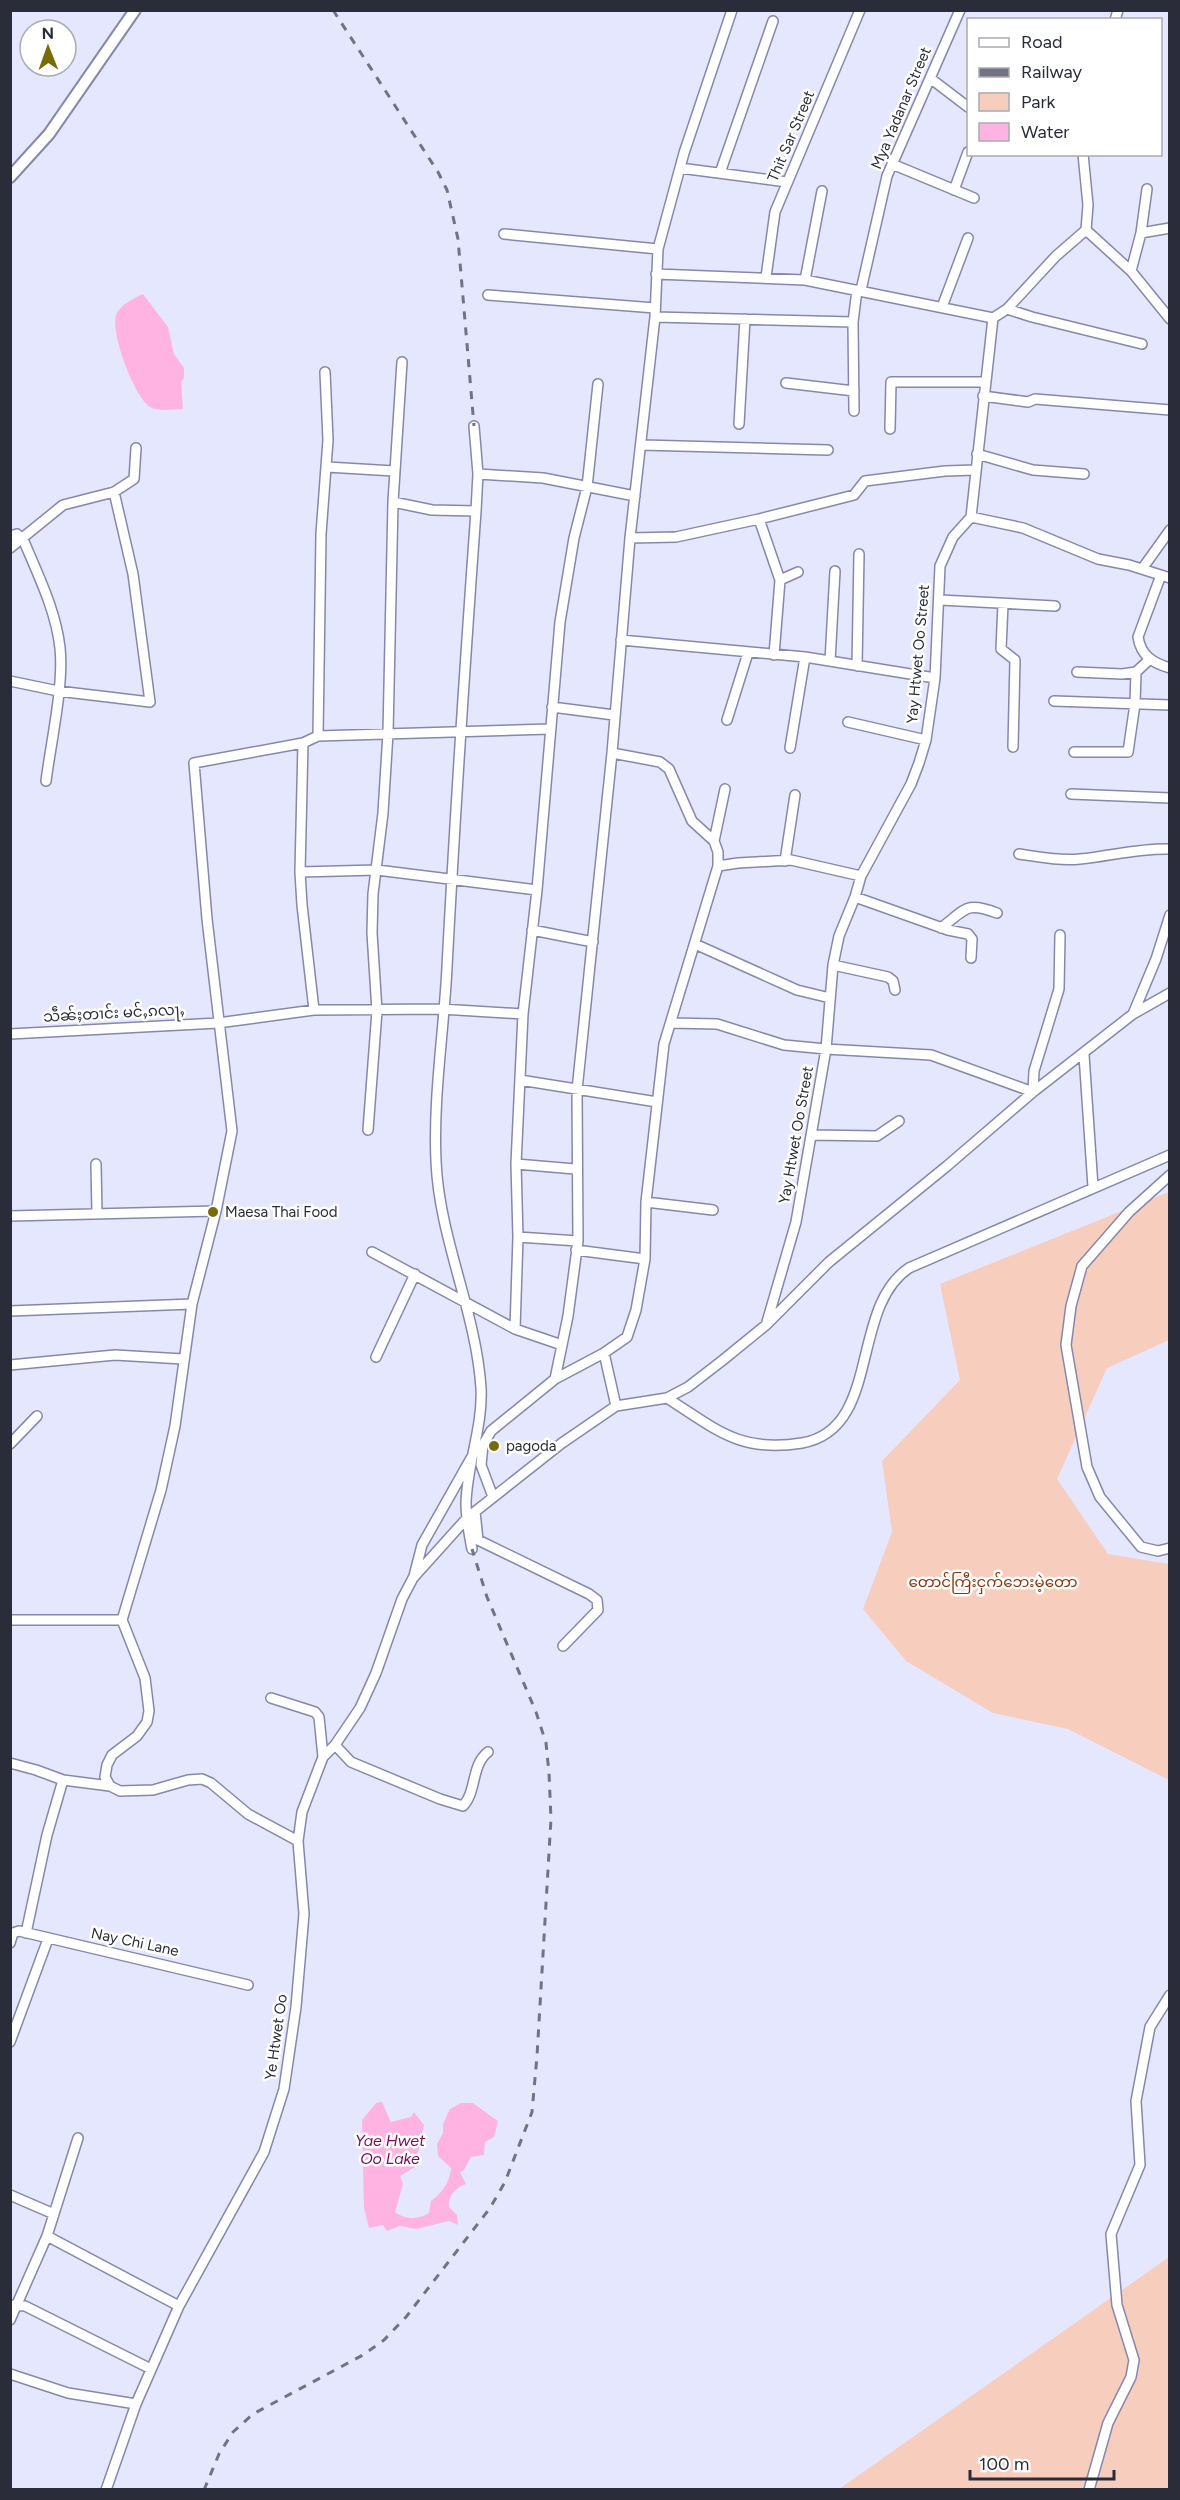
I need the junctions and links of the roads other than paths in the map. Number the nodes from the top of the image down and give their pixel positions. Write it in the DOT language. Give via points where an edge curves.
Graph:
graph roads {
  1 [pos="135,10"];
  2 [pos="732,10"];
  3 [pos="860,10"];
  4 [pos="960,10"];
  5 [pos="773,21"];
  6 [pos="930,78"];
  7 [pos="967,106"];
  8 [pos="967,156"];
  9 [pos="1083,156"];
  10 [pos="892,164"];
  11 [pos="680,168"];
  12 [pos="720,173"];
  13 [pos="10,177"];
  14 [pos="787,182"];
  15 [pos="1147,189"];
  16 [pos="954,190"];
  17 [pos="822,191"];
  18 [pos="974,198"];
  19 [pos="1170,228"];
  20 [pos="1086,231"];
  21 [pos="1141,233"];
  22 [pos="504,234"];
  23 [pos="968,238"];
  24 [pos="658,249"];
  25 [pos="1131,271"];
  26 [pos="656,274"];
  27 [pos="766,277"];
  28 [pos="805,280"];
  29 [pos="859,290"];
  30 [pos="488,295"];
  31 [pos="942,307"];
  32 [pos="1007,309"];
  33 [pos="655,312"];
  34 [pos="993,318"];
  35 [pos="745,319"];
  36 [pos="1170,319"];
  37 [pos="853,322"];
  38 [pos="1142,344"];
  39 [pos="402,362"];
  40 [pos="325,372"];
  41 [pos="985,382"];
  42 [pos="786,383"];
  43 [pos="598,384"];
  44 [pos="854,391"];
  45 [pos="983,396"];
  46 [pos="1170,410"];
  47 [pos="854,411"];
  48 [pos="739,424"];
  49 [pos="474,426"];
  50 [pos="890,429"];
  51 [pos="642,445"];
  52 [pos="136,448"];
  53 [pos="828,450"];
  54 [pos="977,454"];
  55 [pos="327,467"];
  56 [pos="976,470"];
  57 [pos="394,471"];
  58 [pos="478,474"];
  59 [pos="1084,474"];
  60 [pos="587,487"];
  61 [pos="114,492"];
  62 [pos="635,496"];
  63 [pos="393,502"];
  64 [pos="476,511"];
  65 [pos="971,517"];
  66 [pos="759,519"];
  67 [pos="1170,530"];
  68 [pos="10,536"];
  69 [pos="23,538"];
  70 [pos="630,538"];
  71 [pos="10,548"];
  72 [pos="859,554"];
  73 [pos="1142,569"];
  74 [pos="835,571"];
  75 [pos="798,572"];
  76 [pos="1165,577"];
  77 [pos="780,580"];
  78 [pos="940,600"];
  79 [pos="1003,604"];
  80 [pos="1055,606"];
  81 [pos="621,640"];
  82 [pos="748,653"];
  83 [pos="774,655"];
  84 [pos="805,657"];
  85 [pos="1149,660"];
  86 [pos="830,661"];
  87 [pos="857,666"];
  88 [pos="1170,668"];
  89 [pos="1077,672"];
  90 [pos="1136,672"];
  91 [pos="934,678"];
  92 [pos="10,681"];
  93 [pos="58,691"];
  94 [pos="1054,701"];
  95 [pos="1135,704"];
  96 [pos="1170,705"];
  97 [pos="552,706"];
  98 [pos="614,715"];
  99 [pos="727,720"];
  100 [pos="848,722"];
  101 [pos="549,729"];
  102 [pos="460,732"];
  103 [pos="388,733"];
  104 [pos="318,736"];
  105 [pos="926,740"];
  106 [pos="303,743"];
  107 [pos="1013,747"];
  108 [pos="790,748"];
  109 [pos="1074,752"];
  110 [pos="612,753"];
  111 [pos="46,781"];
  112 [pos="725,789"];
  113 [pos="1071,794"];
  114 [pos="795,795"];
  115 [pos="1170,798"];
  116 [pos="714,841"];
  117 [pos="1170,849"];
  118 [pos="1019,854"];
  119 [pos="785,861"];
  120 [pos="718,866"];
  121 [pos="377,870"];
  122 [pos="300,872"];
  123 [pos="861,876"];
  124 [pos="452,880"];
  125 [pos="537,890"];
  126 [pos="855,897"];
  127 [pos="997,913"];
  128 [pos="1170,915"];
  129 [pos="941,928"];
  130 [pos="532,930"];
  131 [pos="1060,934"];
  132 [pos="593,942"];
  133 [pos="694,944"];
  134 [pos="971,958"];
  135 [pos="833,965"];
  136 [pos="895,990"];
  137 [pos="1170,993"];
  138 [pos="830,998"];
  139 [pos="445,1009"];
  140 [pos="314,1010"];
  141 [pos="377,1011"];
  142 [pos="523,1014"];
  143 [pos="1133,1014"];
  144 [pos="218,1023"];
  145 [pos="672,1023"];
  146 [pos="10,1034"];
  147 [pos="826,1050"];
  148 [pos="1084,1054"];
  149 [pos="520,1080"];
  150 [pos="577,1090"];
  151 [pos="1033,1092"];
  152 [pos="657,1102"];
  153 [pos="899,1121"];
  154 [pos="368,1130"];
  155 [pos="811,1135"];
  156 [pos="1170,1155"];
  157 [pos="96,1164"];
  158 [pos="516,1164"];
  159 [pos="575,1169"];
  160 [pos="1170,1175"];
  161 [pos="1093,1187"];
  162 [pos="646,1202"];
  163 [pos="713,1210"];
  164 [pos="216,1211"];
  165 [pos="97,1214"];
  166 [pos="10,1216"];
  167 [pos="518,1237"];
  168 [pos="577,1246"];
  169 [pos="372,1252"];
  170 [pos="645,1259"];
  171 [pos="416,1274"];
  172 [pos="465,1300"];
  173 [pos="192,1304"];
  174 [pos="10,1311"];
  175 [pos="766,1325"];
  176 [pos="515,1329"];
  177 [pos="562,1345"];
  178 [pos="604,1353"];
  179 [pos="376,1357"];
  180 [pos="183,1359"];
  181 [pos="10,1365"];
  182 [pos="555,1379"];
  183 [pos="667,1398"];
  184 [pos="616,1406"];
  185 [pos="37,1416"];
  186 [pos="10,1444"];
  187 [pos="483,1445"];
  188 [pos="474,1453"];
  189 [pos="493,1497"];
  190 [pos="471,1515"];
  191 [pos="1170,1548"];
  192 [pos="472,1549"];
  193 [pos="414,1578"];
  194 [pos="10,1620"];
  195 [pos="122,1620"];
  196 [pos="563,1646"];
  197 [pos="271,1698"];
  198 [pos="335,1744"];
  199 [pos="488,1752"];
  200 [pos="323,1757"];
  201 [pos="10,1763"];
  202 [pos="63,1780"];
  203 [pos="110,1786"];
  204 [pos="298,1841"];
  205 [pos="26,1933"];
  206 [pos="48,1939"];
  207 [pos="10,1943"];
  208 [pos="248,1985"];
  209 [pos="1170,1995"];
  210 [pos="10,2042"];
  211 [pos="78,2138"];
  212 [pos="10,2195"];
  213 [pos="54,2214"];
  214 [pos="47,2236"];
  215 [pos="14,2306"];
  216 [pos="179,2306"];
  217 [pos="10,2320"];
  218 [pos="152,2369"];
  219 [pos="10,2374"];
  220 [pos="136,2404"];
  221 [pos="106,2490"];
  222 [pos="1089,2490"];
  1 -- 13 [label="street" via="49,134"];
  2 -- 11 [label="street"];
  3 -- 14 [label="street, Thit Sar Street"];
  4 -- 6 [label="street, Mya Yadanar Street"];
  5 -- 12 [label="street"];
  6 -- 7 [label="street"];
  6 -- 10 [label="street, Mya Yadanar Street"];
  8 -- 16 [label="street"];
  9 -- 20 [label="street"];
  10 -- 16 [label="street"];
  10 -- 29 [label="street, Mya Yadanar Street"];
  11 -- 12 [label="street"];
  11 -- 24 [label="street"];
  12 -- 14 [label="street"];
  14 -- 27 [label="street, Thit Sar Street" via="775,212"];
  15 -- 21 [label="street"];
  16 -- 18 [label="street"];
  17 -- 28 [label="street"];
  19 -- 21 [label="street"];
  20 -- 25 [label="street"];
  20 -- 32 [label="street" via="1056,256"];
  21 -- 25 [label="street"];
  22 -- 24 [label="street"];
  23 -- 31 [label="street"];
  24 -- 26 [label="street"];
  25 -- 36 [label="street"];
  26 -- 27 [label="street"];
  26 -- 33 [label="street"];
  27 -- 28 [label="street"];
  28 -- 29 [label="street"];
  29 -- 31 [label="street"];
  29 -- 37 [label="street, Mya Yadanar Street"];
  30 -- 33 [label="street"];
  31 -- 34 [label="street"];
  32 -- 34 [label="street"];
  32 -- 38 [label="street"];
  33 -- 35 [label="street"];
  33 -- 51 [label="street"];
  34 -- 41 [label="street"];
  35 -- 37 [label="street"];
  35 -- 48 [label="street"];
  37 -- 44 [label="street, Mya Yadanar Street"];
  39 -- 57 [label="street"];
  40 -- 55 [label="street"];
  41 -- 45 [label="street"];
  41 -- 50 [label="street" via="891,382"];
  42 -- 44 [label="street"];
  43 -- 60 [label="street"];
  44 -- 47 [label="street, Mya Yadanar Street"];
  45 -- 46 [label="street"];
  45 -- 54 [label="street"];
  49 -- 58 [label="street"];
  51 -- 53 [label="street"];
  51 -- 62 [label="street"];
  52 -- 61 [label="street" via="134,479"];
  54 -- 56 [label="street"];
  54 -- 59 [label="street" via="1033,470"];
  55 -- 57 [label="street"];
  55 -- 104 [label="street" via="321,534"];
  56 -- 65 [label="street"];
  56 -- 66 [label="street" via="865,481 854,495"];
  57 -- 63 [label="street"];
  58 -- 60 [label="street" via="543,478"];
  58 -- 64 [label="street"];
  60 -- 62 [label="street"];
  60 -- 97 [label="street" via="560,622"];
  61 -- 69 [label="street" via="63,505"];
  61 -- 93 [label="street" via="133,574 150,702"];
  62 -- 70 [label="street"];
  63 -- 64 [label="street" via="432,510"];
  63 -- 103 [label="street"];
  64 -- 102 [label="street"];
  65 -- 73 [label="street" via="1023,528 1098,559"];
  65 -- 78 [label="street, Yay Htwet Oo Street" via="953,537 940,566"];
  66 -- 70 [label="street" via="676,537"];
  66 -- 77 [label="street"];
  67 -- 73 [label="street"];
  68 -- 69 [label="street" via="17,534"];
  69 -- 71 [label="street"];
  69 -- 93 [label="street" via="50,604 60,648"];
  70 -- 81 [label="street"];
  72 -- 87 [label="street"];
  73 -- 76 [label="street"];
  74 -- 86 [label="street"];
  75 -- 77 [label="street"];
  76 -- 85 [label="street" via="1138,637 1139,648"];
  77 -- 83 [label="street"];
  78 -- 79 [label="street"];
  78 -- 91 [label="street, Yay Htwet Oo Street"];
  79 -- 80 [label="street"];
  79 -- 107 [label="street" via="1001,649 1015,660"];
  81 -- 82 [label="street"];
  81 -- 98 [label="street"];
  82 -- 83 [label="street"];
  82 -- 99 [label="street"];
  83 -- 84 [label="street"];
  84 -- 86 [label="street"];
  84 -- 108 [label="street"];
  85 -- 88 [label="street"];
  85 -- 90 [label="street"];
  86 -- 87 [label="street"];
  87 -- 91 [label="street"];
  89 -- 90 [label="street"];
  90 -- 95 [label="street"];
  91 -- 105 [label="street, Yay Htwet Oo Street"];
  92 -- 93 [label="street"];
  93 -- 111 [label="street"];
  94 -- 95 [label="street"];
  95 -- 96 [label="street"];
  95 -- 109 [label="street" via="1128,752"];
  97 -- 98 [label="street"];
  97 -- 101 [label="street"];
  98 -- 110 [label="street"];
  100 -- 105 [label="street"];
  101 -- 102 [label="street"];
  101 -- 125 [label="street"];
  102 -- 103 [label="street"];
  102 -- 124 [label="street"];
  103 -- 104 [label="street"];
  103 -- 121 [label="street"];
  104 -- 106 [label="street"];
  105 -- 123 [label="street, Yay Htwet Oo Street" via="911,784"];
  106 -- 122 [label="street"];
  106 -- 144 [label="street" via="194,763"];
  110 -- 116 [label="street" via="660,762 669,769 692,822"];
  110 -- 132 [label="street"];
  112 -- 116 [label="street"];
  113 -- 115 [label="street"];
  114 -- 119 [label="street"];
  116 -- 120 [label="street"];
  117 -- 118 [label="street" via="1078,860"];
  119 -- 120 [label="street"];
  119 -- 123 [label="street"];
  120 -- 133 [label="street"];
  121 -- 122 [label="street"];
  121 -- 124 [label="street"];
  121 -- 141 [label="street" via="372,933"];
  122 -- 140 [label="street"];
  123 -- 126 [label="street, Yay Htwet Oo Street"];
  124 -- 125 [label="street"];
  124 -- 139 [label="street"];
  125 -- 130 [label="street"];
  126 -- 129 [label="street"];
  126 -- 135 [label="street, Yay Htwet Oo Street" via="839,936"];
  127 -- 129 [label="street" via="969,907"];
  128 -- 143 [label="street"];
  129 -- 134 [label="street" via="968,934 972,939"];
  130 -- 132 [label="street"];
  130 -- 142 [label="street"];
  131 -- 151 [label="street" via="1059,989 1034,1071"];
  132 -- 150 [label="street"];
  133 -- 138 [label="street" via="797,990"];
  133 -- 145 [label="street"];
  135 -- 136 [label="street" via="888,977"];
  135 -- 138 [label="street, Yay Htwet Oo Street"];
  137 -- 143 [label="street"];
  138 -- 147 [label="street, Yay Htwet Oo Street"];
  139 -- 141 [label="street, သဵၼ်ႈတၢင်း မင်ႇၵလႃႇ"];
  139 -- 142 [label="street, သဵၼ်ႈတၢင်း မင်ႇၵလႃႇ"];
  139 -- 172 [label="street" via="436,1161 445,1221"];
  140 -- 141 [label="street, သဵၼ်ႈတၢင်း မင်ႇၵလႃႇ"];
  140 -- 144 [label="street, သဵၼ်ႈတၢင်း မင်ႇၵလႃႇ"];
  141 -- 154 [label="street"];
  142 -- 149 [label="street"];
  143 -- 148 [label="street"];
  144 -- 146 [label="street, သဵၼ်ႈတၢင်း မင်ႇၵလႃႇ"];
  144 -- 164 [label="street" via="232,1131"];
  145 -- 147 [label="street" via="717,1024 784,1044"];
  145 -- 152 [label="street" via="664,1044"];
  147 -- 151 [label="street" via="930,1055"];
  147 -- 155 [label="street, Yay Htwet Oo Street"];
  148 -- 151 [label="street"];
  148 -- 161 [label="street"];
  149 -- 150 [label="street"];
  149 -- 158 [label="street"];
  150 -- 152 [label="street"];
  150 -- 159 [label="street"];
  151 -- 175 [label="street" via="829,1262"];
  152 -- 162 [label="street"];
  153 -- 155 [label="street" via="877,1136"];
  155 -- 175 [label="street, Yay Htwet Oo Street" via="796,1222"];
  156 -- 161 [label="street"];
  157 -- 165 [label="street"];
  158 -- 159 [label="street"];
  158 -- 167 [label="street"];
  159 -- 168 [label="street"];
  160 -- 191 [label="street" via="1129,1212 1082,1266 1066,1345 1087,1467 1100,1497 1141,1547 1158,1551"];
  161 -- 183 [label="street" via="897,1276 874,1317 855,1395 826,1434 806,1442 761,1446 721,1432"];
  162 -- 163 [label="street"];
  162 -- 170 [label="street"];
  164 -- 165 [label="street"];
  164 -- 173 [label="street"];
  165 -- 166 [label="street"];
  167 -- 168 [label="street"];
  167 -- 176 [label="street"];
  168 -- 170 [label="street"];
  168 -- 177 [label="street"];
  169 -- 171 [label="street"];
  170 -- 178 [label="street" via="627,1337"];
  171 -- 172 [label="street"];
  171 -- 179 [label="street"];
  172 -- 176 [label="street"];
  172 -- 188 [label="street" via="481,1388"];
  173 -- 174 [label="street"];
  173 -- 180 [label="street"];
  175 -- 183 [label="street" via="688,1387"];
  176 -- 177 [label="street"];
  177 -- 182 [label="street"];
  178 -- 182 [label="street"];
  178 -- 184 [label="street"];
  180 -- 181 [label="street" via="115,1355"];
  180 -- 195 [label="street" via="175,1426 161,1490"];
  182 -- 187 [label="street" via="491,1431"];
  183 -- 184 [label="street"];
  184 -- 189 [label="street"];
  185 -- 186 [label="street"];
  187 -- 188 [label="street"];
  187 -- 189 [label="street" via="481,1465"];
  188 -- 190 [label="street" via="467,1490"];
  188 -- 193 [label="street" via="422,1545"];
  189 -- 190 [label="street"];
  190 -- 192 [label="street"];
  190 -- 193 [label="street"];
  190 -- 196 [label="street" via="478,1540 597,1600 598,1610"];
  193 -- 198 [label="street, Ye Htwet Oo" via="402,1599 360,1708"];
  194 -- 195 [label="street"];
  195 -- 203 [label="street" via="145,1678 149,1711 144,1729 112,1755 105,1777"];
  197 -- 200 [label="street" via="315,1712 319,1717"];
  198 -- 199 [label="street" via="351,1762 462,1806 468,1801 480,1760"];
  198 -- 200 [label="street, Ye Htwet Oo"];
  200 -- 204 [label="street, Ye Htwet Oo" via="302,1812"];
  201 -- 202 [label="street"];
  202 -- 203 [label="street"];
  202 -- 205 [label="street"];
  203 -- 204 [label="street" via="138,1792 202,1779 248,1814"];
  204 -- 216 [label="street, Ye Htwet Oo" via="304,1914 284,2089 264,2152"];
  205 -- 206 [label="street, Nay Chi Lane"];
  205 -- 207 [label="street, Nay Chi Lane" via="15,1931"];
  206 -- 208 [label="street, Nay Chi Lane"];
  206 -- 210 [label="street"];
  209 -- 222 [label="street" via="1150,2027 1136,2101 1140,2165 1111,2234 1117,2305 1134,2360 1131,2377 1108,2423"];
  211 -- 213 [label="street"];
  212 -- 213 [label="street"];
  213 -- 214 [label="street"];
  214 -- 215 [label="street"];
  214 -- 216 [label="street"];
  215 -- 217 [label="street"];
  215 -- 218 [label="street" via="25,2306"];
  216 -- 218 [label="street, Ye Htwet Oo"];
  218 -- 220 [label="street, Ye Htwet Oo"];
  219 -- 220 [label="street" via="68,2393"];
  220 -- 221 [label="street, Ye Htwet Oo"];
}
